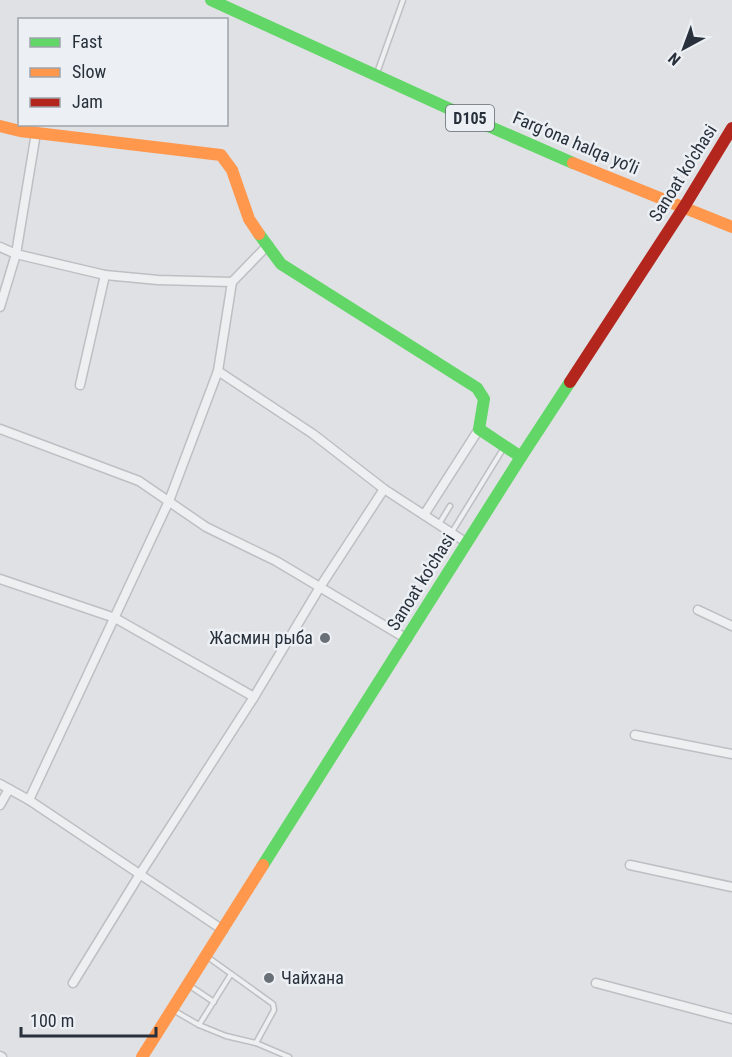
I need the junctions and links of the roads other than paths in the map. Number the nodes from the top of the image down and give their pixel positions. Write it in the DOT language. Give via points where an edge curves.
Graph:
graph roads {
  1 [pos="403,0"];
  2 [pos="215,1"];
  3 [pos="376,76"];
  4 [pos="0,126"];
  5 [pos="732,128"];
  6 [pos="36,133"];
  7 [pos="684,207"];
  8 [pos="732,228"];
  9 [pos="268,245"];
  10 [pos="0,247"];
  11 [pos="16,254"];
  12 [pos="105,275"];
  13 [pos="232,282"];
  14 [pos="0,307"];
  15 [pos="218,371"];
  16 [pos="80,385"];
  17 [pos="0,429"];
  18 [pos="479,429"];
  19 [pos="504,446"];
  20 [pos="521,457"];
  21 [pos="384,489"];
  22 [pos="169,501"];
  23 [pos="450,506"];
  24 [pos="424,515"];
  25 [pos="439,525"];
  26 [pos="451,533"];
  27 [pos="467,543"];
  28 [pos="0,579"];
  29 [pos="320,587"];
  30 [pos="699,610"];
  31 [pos="115,618"];
  32 [pos="732,626"];
  33 [pos="407,639"];
  34 [pos="254,697"];
  35 [pos="635,735"];
  36 [pos="732,754"];
  37 [pos="0,784"];
  38 [pos="9,789"];
  39 [pos="29,800"];
  40 [pos="0,805"];
  41 [pos="630,865"];
  42 [pos="140,874"];
  43 [pos="732,887"];
  44 [pos="222,930"];
  45 [pos="206,956"];
  46 [pos="231,974"];
  47 [pos="74,983"];
  48 [pos="596,983"];
  49 [pos="188,984"];
  50 [pos="214,1002"];
  51 [pos="172,1009"];
  52 [pos="732,1019"];
  53 [pos="199,1025"];
  54 [pos="256,1043"];
  55 [pos="142,1057"];
  56 [pos="289,1057"];
  1 -- 3 [label="lane"];
  2 -- 3 [label="main road, Farg‘ona halqa yo‘li / D105"];
  3 -- 7 [label="main road, Farg‘ona halqa yo‘li / D105" via="562,159"];
  4 -- 6 [label="main road"];
  5 -- 7 [label="main road, Sanoat ko'chasi"];
  6 -- 9 [label="main road" via="221,155 232,170 249,219"];
  6 -- 11 [label="street"];
  7 -- 8 [label="main road, Farg‘ona halqa yo‘li / D105"];
  7 -- 20 [label="main road, Sanoat ko'chasi"];
  9 -- 13 [label="street"];
  9 -- 18 [label="main road" via="281,264 477,388 484,399"];
  10 -- 11 [label="street"];
  11 -- 12 [label="street"];
  11 -- 14 [label="street"];
  12 -- 13 [label="street"];
  12 -- 16 [label="street"];
  13 -- 15 [label="street"];
  15 -- 21 [label="street" via="313,434"];
  15 -- 22 [label="street"];
  17 -- 22 [label="street" via="139,481"];
  18 -- 19 [label="main road"];
  18 -- 24 [label="street" via="463,448"];
  19 -- 20 [label="main road"];
  19 -- 26 [label="lane"];
  20 -- 27 [label="main road, Sanoat ko'chasi"];
  21 -- 24 [label="street"];
  21 -- 29 [label="street"];
  22 -- 29 [label="street" via="206,527"];
  22 -- 31 [label="street"];
  23 -- 25 [label="lane"];
  24 -- 25 [label="street"];
  25 -- 26 [label="street"];
  26 -- 27 [label="street"];
  27 -- 33 [label="main road, Sanoat ko'chasi"];
  28 -- 31 [label="street"];
  29 -- 33 [label="street"];
  29 -- 34 [label="street"];
  30 -- 32 [label="street"];
  31 -- 34 [label="street"];
  31 -- 39 [label="street"];
  33 -- 44 [label="main road, Sanoat ko'chasi"];
  34 -- 42 [label="street"];
  35 -- 36 [label="street"];
  37 -- 38 [label="street"];
  38 -- 39 [label="street"];
  38 -- 40 [label="street"];
  39 -- 42 [label="street"];
  41 -- 43 [label="street"];
  42 -- 44 [label="street"];
  42 -- 47 [label="street"];
  44 -- 45 [label="main road, Sanoat ko'chasi"];
  45 -- 46 [label="lane"];
  45 -- 49 [label="main road, Sanoat ko'chasi"];
  46 -- 50 [label="lane"];
  46 -- 54 [label="lane" via="273,1004 274,1010"];
  48 -- 52 [label="street"];
  49 -- 50 [label="lane"];
  49 -- 51 [label="main road, Sanoat ko'chasi"];
  50 -- 53 [label="lane"];
  51 -- 53 [label="lane"];
  51 -- 55 [label="main road, Sanoat ko'chasi"];
  53 -- 54 [label="lane"];
  54 -- 56 [label="lane"];
}
